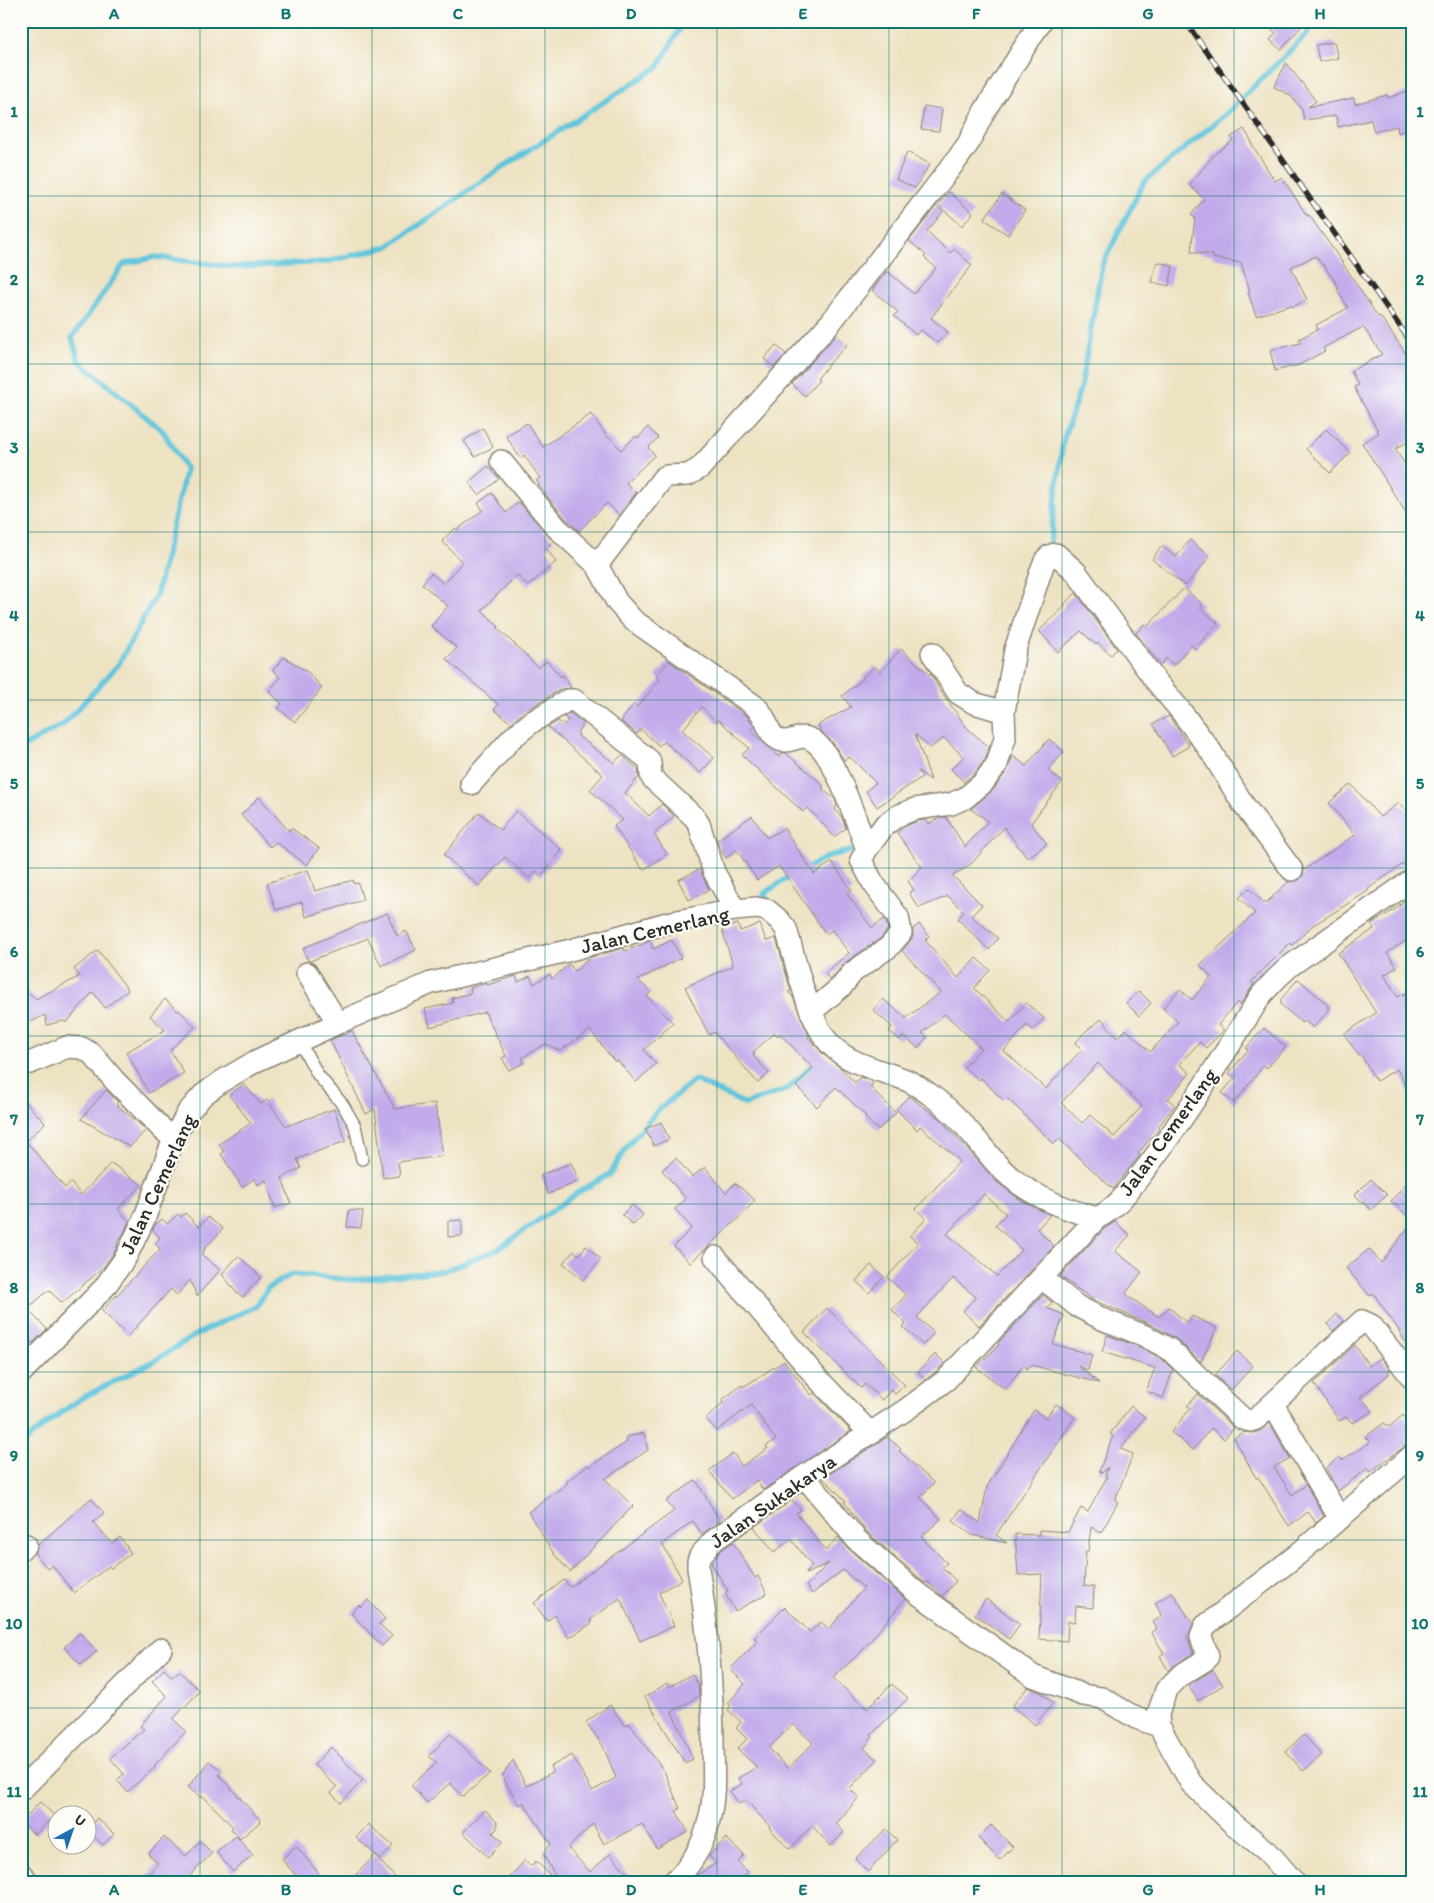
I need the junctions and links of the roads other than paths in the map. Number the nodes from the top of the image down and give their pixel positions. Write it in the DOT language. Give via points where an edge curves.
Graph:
graph roads {
  1 [pos="1041,21"];
  2 [pos="501,462"];
  3 [pos="597,565"];
  4 [pos="932,653"];
  5 [pos="1004,712"];
  6 [pos="471,784"];
  7 [pos="867,849"];
  8 [pos="1292,870"];
  9 [pos="1413,879"];
  10 [pos="735,910"];
  11 [pos="307,973"];
  12 [pos="811,1012"];
  13 [pos="338,1022"];
  14 [pos="299,1041"];
  15 [pos="30,1063"];
  16 [pos="174,1138"];
  17 [pos="362,1159"];
  18 [pos="1096,1218"];
  19 [pos="714,1257"];
  20 [pos="1042,1278"];
  21 [pos="21,1373"];
  22 [pos="1413,1379"];
  23 [pos="1273,1404"];
  24 [pos="871,1434"];
  25 [pos="1413,1455"];
  26 [pos="804,1476"];
  27 [pos="1340,1519"];
  28 [pos="161,1649"];
  29 [pos="1159,1726"];
  30 [pos="21,1790"];
  31 [pos="21,1874"];
  32 [pos="28,1882"];
  33 [pos="672,1882"];
  34 [pos="1294,1882"];
  1 -- 3 [label="street" via="984,110 968,144 831,322 700,468 688,475 663,478"];
  2 -- 3 [label="street" via="557,528"];
  3 -- 7 [label="street" via="617,602 632,620 755,706 776,738 790,741 799,736 818,744 839,778"];
  4 -- 5 [label="street" via="958,693 974,703"];
  5 -- 7 [label="street" via="1005,738 1001,754 983,783 965,798 951,804 915,808 897,816 884,826"];
  5 -- 8 [label="street" via="1015,650 1046,558 1056,554 1076,572 1154,680 1210,750 1243,804"];
  6 -- 10 [label="street" via="512,738 532,722 568,700 574,700 649,760 652,778 694,817 714,872"];
  7 -- 12 [label="street" via="861,860 898,917 901,933 890,948 853,972 842,986"];
  9 -- 18 [label="street, Jalan Cemerlang" via="1290,966 1262,994 1171,1135 1127,1192 1109,1211"];
  10 -- 12 [label="street, Jalan Cemerlang" via="767,910 783,924"];
  10 -- 13 [label="street, Jalan Cemerlang" via="667,923 567,951 430,983"];
  11 -- 13 [label="street"];
  12 -- 18 [label="street, Jalan Cemerlang" via="831,1046 848,1059 908,1081 933,1097 974,1135 1016,1182 1075,1213"];
  13 -- 14 [label="street, Jalan Cemerlang"];
  14 -- 16 [label="street, Jalan Cemerlang" via="222,1080 188,1112"];
  14 -- 17 [label="lane" via="318,1075 343,1105 355,1126"];
  15 -- 16 [label="street" via="67,1047 82,1048 92,1054"];
  16 -- 21 [label="street, Jalan Cemerlang" via="145,1217 126,1257 104,1288"];
  18 -- 20 [label="street, Jalan Sukakarya"];
  19 -- 24 [label="street" via="817,1378"];
  20 -- 23 [label="street" via="1102,1319 1169,1349 1243,1419 1256,1419"];
  20 -- 24 [label="street, Jalan Sukakarya" via="946,1380"];
  22 -- 23 [label="street" via="1371,1325 1362,1321"];
  23 -- 27 [label="street"];
  24 -- 26 [label="street, Jalan Sukakarya"];
  25 -- 27 [label="street"];
  26 -- 29 [label="street" via="857,1540 917,1593 1033,1676 1083,1695 1102,1698 1136,1718"];
  26 -- 33 [label="street, Jalan Sukakarya" via="714,1541 698,1561 711,1677 712,1801 706,1834 687,1867"];
  27 -- 29 [label="street" via="1205,1626 1201,1637 1207,1659 1166,1690 1158,1714"];
  28 -- 30 [label="street"];
  29 -- 34 [label="street" via="1191,1783 1268,1852"];
  31 -- 32 [label="street"];
}
